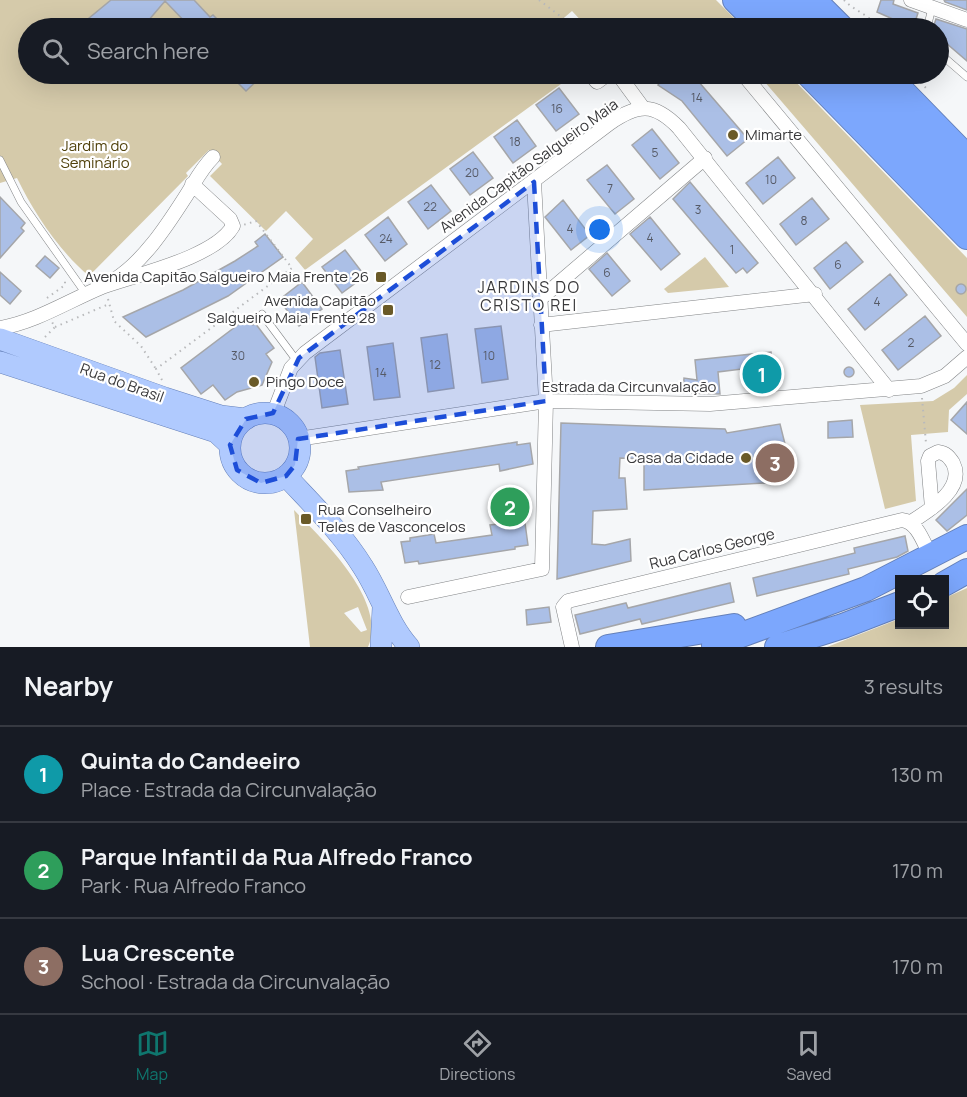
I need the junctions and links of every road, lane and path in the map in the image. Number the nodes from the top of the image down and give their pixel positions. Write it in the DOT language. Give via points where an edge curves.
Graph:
graph roads {
  1 [pos="539,0"];
  2 [pos="735,0"];
  3 [pos="760,0"];
  4 [pos="788,0"];
  5 [pos="814,0"];
  6 [pos="843,0"];
  7 [pos="911,0"];
  8 [pos="933,4"];
  9 [pos="561,18"];
  10 [pos="753,18"];
  11 [pos="778,18"];
  12 [pos="806,18"];
  13 [pos="832,18"];
  14 [pos="868,18"];
  15 [pos="967,20"];
  16 [pos="949,61"];
  17 [pos="967,77"];
  18 [pos="627,84"];
  19 [pos="751,84"];
  20 [pos="818,84"];
  21 [pos="842,84"];
  22 [pos="869,84"];
  23 [pos="896,84"];
  24 [pos="643,108"];
  25 [pos="213,157"];
  26 [pos="967,157"];
  27 [pos="705,158"];
  28 [pos="0,160"];
  29 [pos="534,182"];
  30 [pos="192,184"];
  31 [pos="967,186"];
  32 [pos="967,213"];
  33 [pos="232,229"];
  34 [pos="967,237"];
  35 [pos="151,245"];
  36 [pos="165,267"];
  37 [pos="71,273"];
  38 [pos="105,286"];
  39 [pos="86,294"];
  40 [pos="815,294"];
  41 [pos="539,300"];
  42 [pos="109,304"];
  43 [pos="47,312"];
  44 [pos="262,314"];
  45 [pos="541,325"];
  46 [pos="55,327"];
  47 [pos="8,342"];
  48 [pos="967,344"];
  49 [pos="38,352"];
  50 [pos="967,357"];
  51 [pos="297,360"];
  52 [pos="156,369"];
  53 [pos="921,386"];
  54 [pos="889,390"];
  55 [pos="165,398"];
  56 [pos="546,401"];
  57 [pos="273,415"];
  58 [pos="246,419"];
  59 [pos="298,439"];
  60 [pos="230,445"];
  61 [pos="928,461"];
  62 [pos="286,476"];
  63 [pos="932,508"];
  64 [pos="911,522"];
  65 [pos="967,537"];
  66 [pos="967,554"];
  67 [pos="940,569"];
  68 [pos="967,571"];
  69 [pos="926,575"];
  70 [pos="895,590"];
  71 [pos="408,597"];
  72 [pos="895,606"];
  73 [pos="383,607"];
  74 [pos="813,609"];
  75 [pos="707,646"];
  76 [pos="381,647"];
  77 [pos="409,647"];
  78 [pos="572,647"];
  79 [pos="608,647"];
  80 [pos="777,647"];
  1 -- 9 [label="path"];
  2 -- 10 [label="highway"];
  3 -- 11 [label="highway"];
  4 -- 12 [label="highway"];
  5 -- 13 [label="highway"];
  6 -- 14 [label="path" via="853,11"];
  7 -- 8 [label="street"];
  8 -- 15 [label="street"];
  16 -- 17 [label="lane"];
  18 -- 24 [label="street"];
  19 -- 48 [label="street"];
  20 -- 34 [label="highway"];
  21 -- 32 [label="highway"];
  22 -- 31 [label="highway"];
  23 -- 26 [label="highway"];
  24 -- 27 [label="street, Avenida Capitão Salgueiro Maia" via="662,113"];
  24 -- 29 [label="street, Avenida Capitão Salgueiro Maia" via="620,116"];
  25 -- 30 [label="street"];
  27 -- 40 [label="street, Avenida Capitão Salgueiro Maia"];
  27 -- 41 [label="street"];
  28 -- 37 [label="lane" via="21,202"];
  29 -- 41 [label="street"];
  29 -- 51 [label="street, Avenida Capitão Salgueiro Maia"];
  30 -- 33 [label="street" via="230,219"];
  30 -- 35 [label="street"];
  33 -- 36 [label="street" via="200,251"];
  33 -- 52 [label="path" via="256,221 292,268"];
  35 -- 36 [label="street" via="155,257"];
  35 -- 38 [label="street"];
  36 -- 38 [label="street"];
  37 -- 39 [label="lane"];
  37 -- 43 [label="path" via="65,277 65,285 41,302"];
  38 -- 39 [label="street"];
  38 -- 42 [label="path"];
  39 -- 43 [label="street"];
  40 -- 45 [label="street"];
  40 -- 54 [label="street, Avenida Capitão Salgueiro Maia"];
  41 -- 45 [label="street"];
  42 -- 46 [label="path"];
  42 -- 52 [label="path" via="114,321 141,346"];
  43 -- 46 [label="path"];
  43 -- 47 [label="street"];
  44 -- 51 [label="lane"];
  45 -- 56 [label="street"];
  46 -- 49 [label="path" via="46,333"];
  47 -- 49 [label="main road, Rua do Brasil"];
  47 -- 60 [label="main road, Rua do Brasil" via="216,432"];
  49 -- 55 [label="main road, Rua do Brasil"];
  50 -- 53 [label="street, Estrada da Circunvalação" via="945,376"];
  51 -- 57 [label="street, Avenida Capitão Salgueiro Maia"];
  52 -- 55 [label="path" via="166,388"];
  53 -- 54 [label="street, Estrada da Circunvalação"];
  53 -- 61 [label="path"];
  54 -- 56 [label="street, Estrada da Circunvalação" via="696,405"];
  55 -- 58 [label="main road, Rua do Brasil" via="221,416"];
  56 -- 59 [label="street, Estrada da Circunvalação"];
  56 -- 71 [label="street" via="542,569"];
  57 -- 58 [label="main road"];
  57 -- 59 [label="main road" via="292,427"];
  58 -- 60 [label="main road" via="234,432"];
  59 -- 62 [label="main road" via="295,465"];
  60 -- 62 [label="main road" via="234,464 248,479 274,482"];
  61 -- 63 [label="street"];
  61 -- 63 [label="street, Rua Carlos George" via="934,453 944,453 955,468 951,488"];
  62 -- 73 [label="main road" via="342,537 365,569"];
  63 -- 64 [label="street, Rua Carlos George"];
  64 -- 67 [label="street"];
  64 -- 78 [label="street, Rua Carlos George" via="902,520 568,601 563,607"];
  65 -- 67 [label="highway"];
  66 -- 67 [label="highway"];
  67 -- 68 [label="highway"];
  67 -- 69 [label="highway"];
  67 -- 74 [label="highway"];
  70 -- 75 [label="highway" via="811,622 753,639"];
  72 -- 80 [label="highway"];
  73 -- 76 [label="main road"];
  73 -- 77 [label="main road"];
  74 -- 75 [label="highway"];
  74 -- 79 [label="highway" via="711,632"];
}
